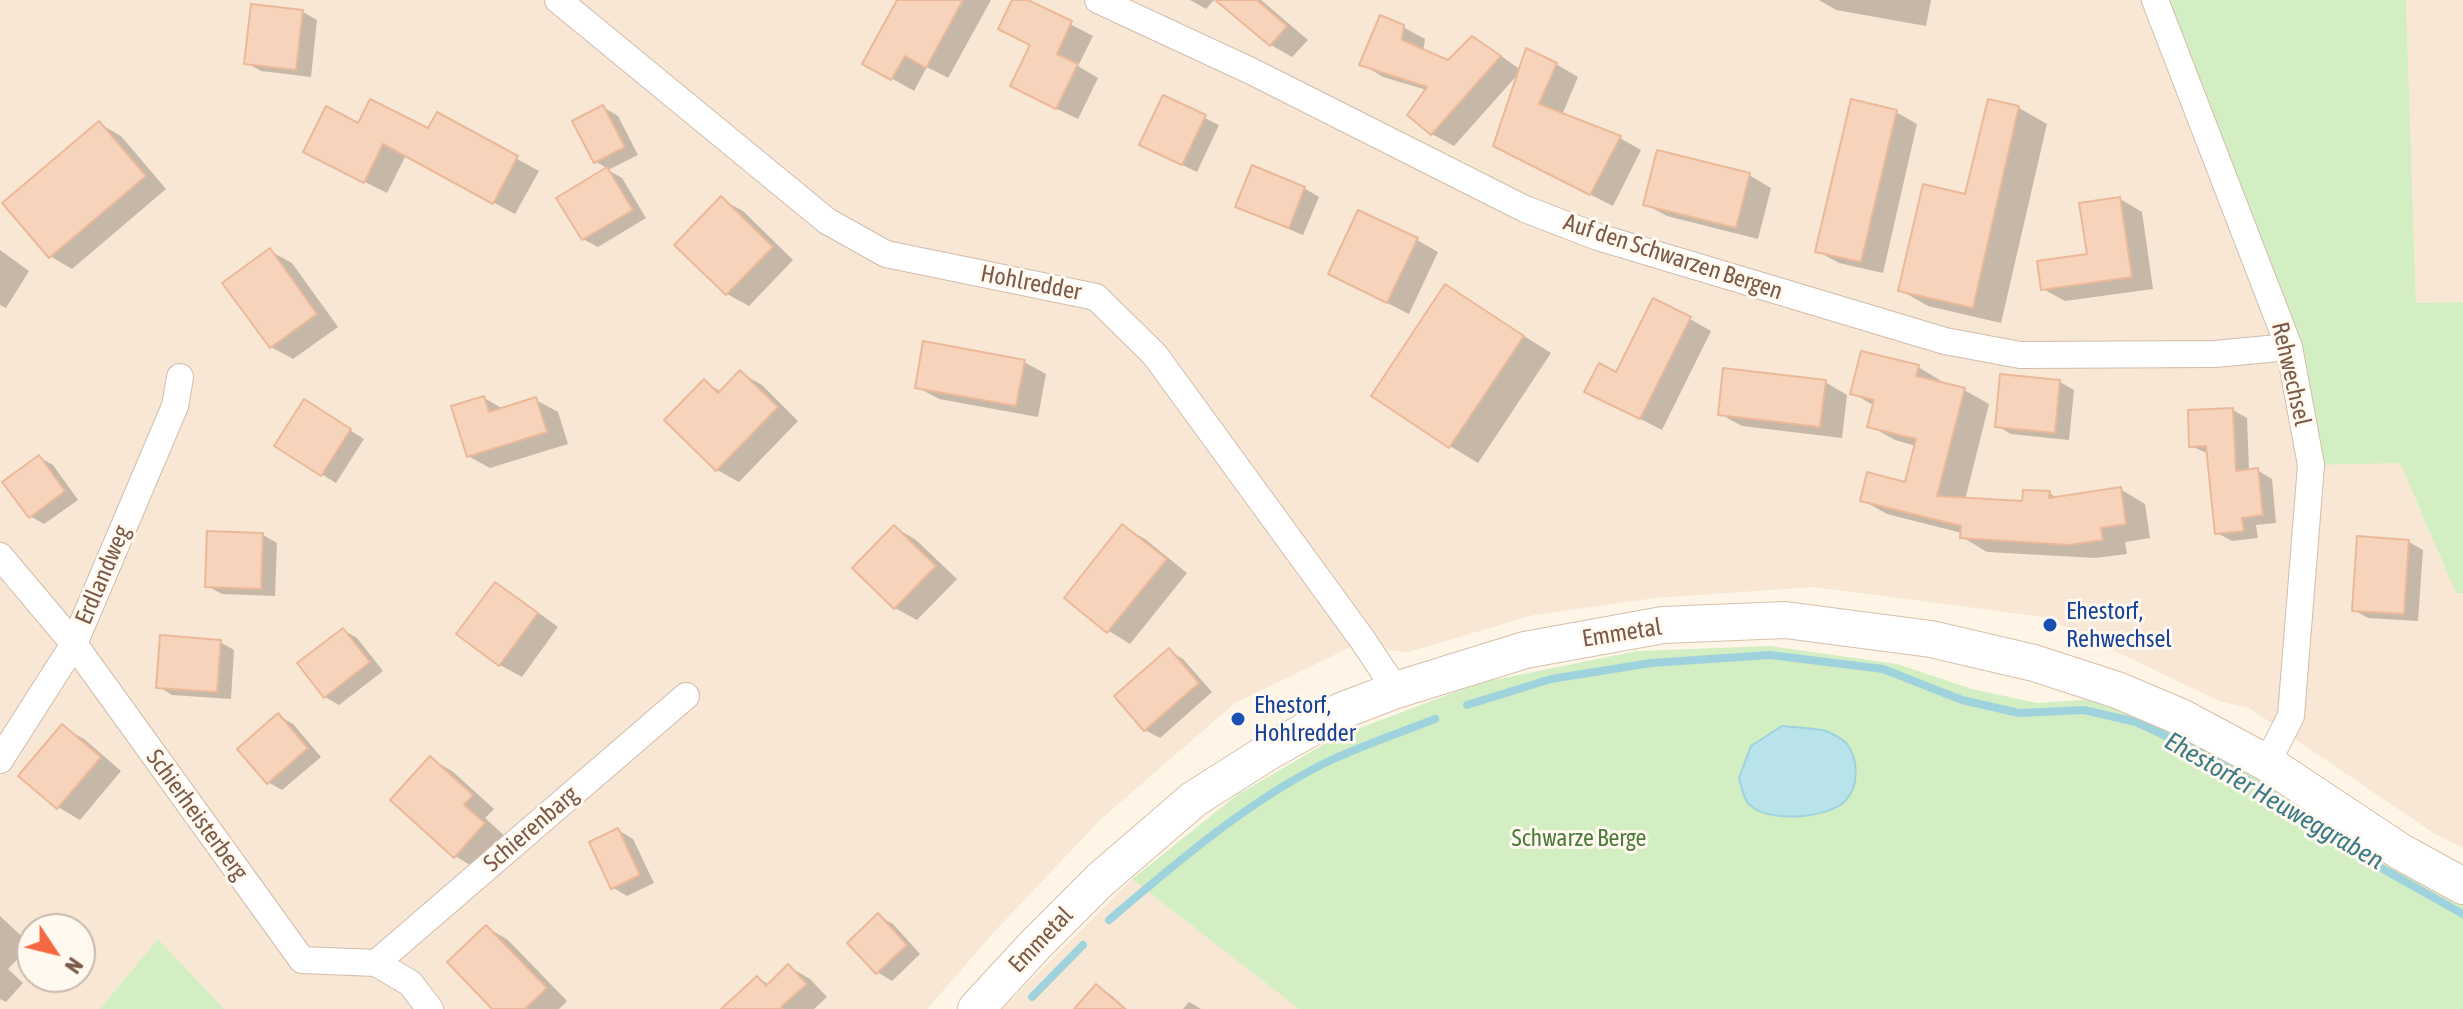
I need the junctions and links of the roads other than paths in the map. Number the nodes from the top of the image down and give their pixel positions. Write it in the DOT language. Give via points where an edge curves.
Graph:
graph roads {
  1 [pos="558,0"];
  2 [pos="1098,0"];
  3 [pos="2155,0"];
  4 [pos="2289,347"];
  5 [pos="180,377"];
  6 [pos="0,556"];
  7 [pos="74,644"];
  8 [pos="1396,690"];
  9 [pos="686,696"];
  10 [pos="0,760"];
  11 [pos="2267,763"];
  12 [pos="2463,886"];
  13 [pos="376,963"];
  14 [pos="430,1009"];
  15 [pos="976,1009"];
  1 -- 8 [label="street, Hohlredder" via="827,221 886,254 1096,297 1155,355"];
  2 -- 4 [label="street, Auf den Schwarzen Bergen" via="1525,209 1598,237 1945,341 2020,355 2215,354"];
  3 -- 4 [label="street, Rehwechsel"];
  4 -- 11 [label="street, Rehwechsel" via="2311,465 2291,716"];
  5 -- 7 [label="street, Erdlandweg" via="175,406"];
  6 -- 7 [label="street, Schierheisterberg"];
  7 -- 10 [label="street, Erdlandweg"];
  7 -- 13 [label="street, Schierheisterberg" via="302,960"];
  8 -- 11 [label="main road, Emmetal" via="1525,650 1663,625 1785,620 1931,639 2034,663 2181,717"];
  8 -- 15 [label="main road, Emmetal" via="1341,711 1194,799 1100,880"];
  9 -- 13 [label="street, Schierenbarg"];
  11 -- 12 [label="main road, Emmetal" via="2425,867"];
  13 -- 14 [label="street, Schierheisterberg" via="410,983"];
}
